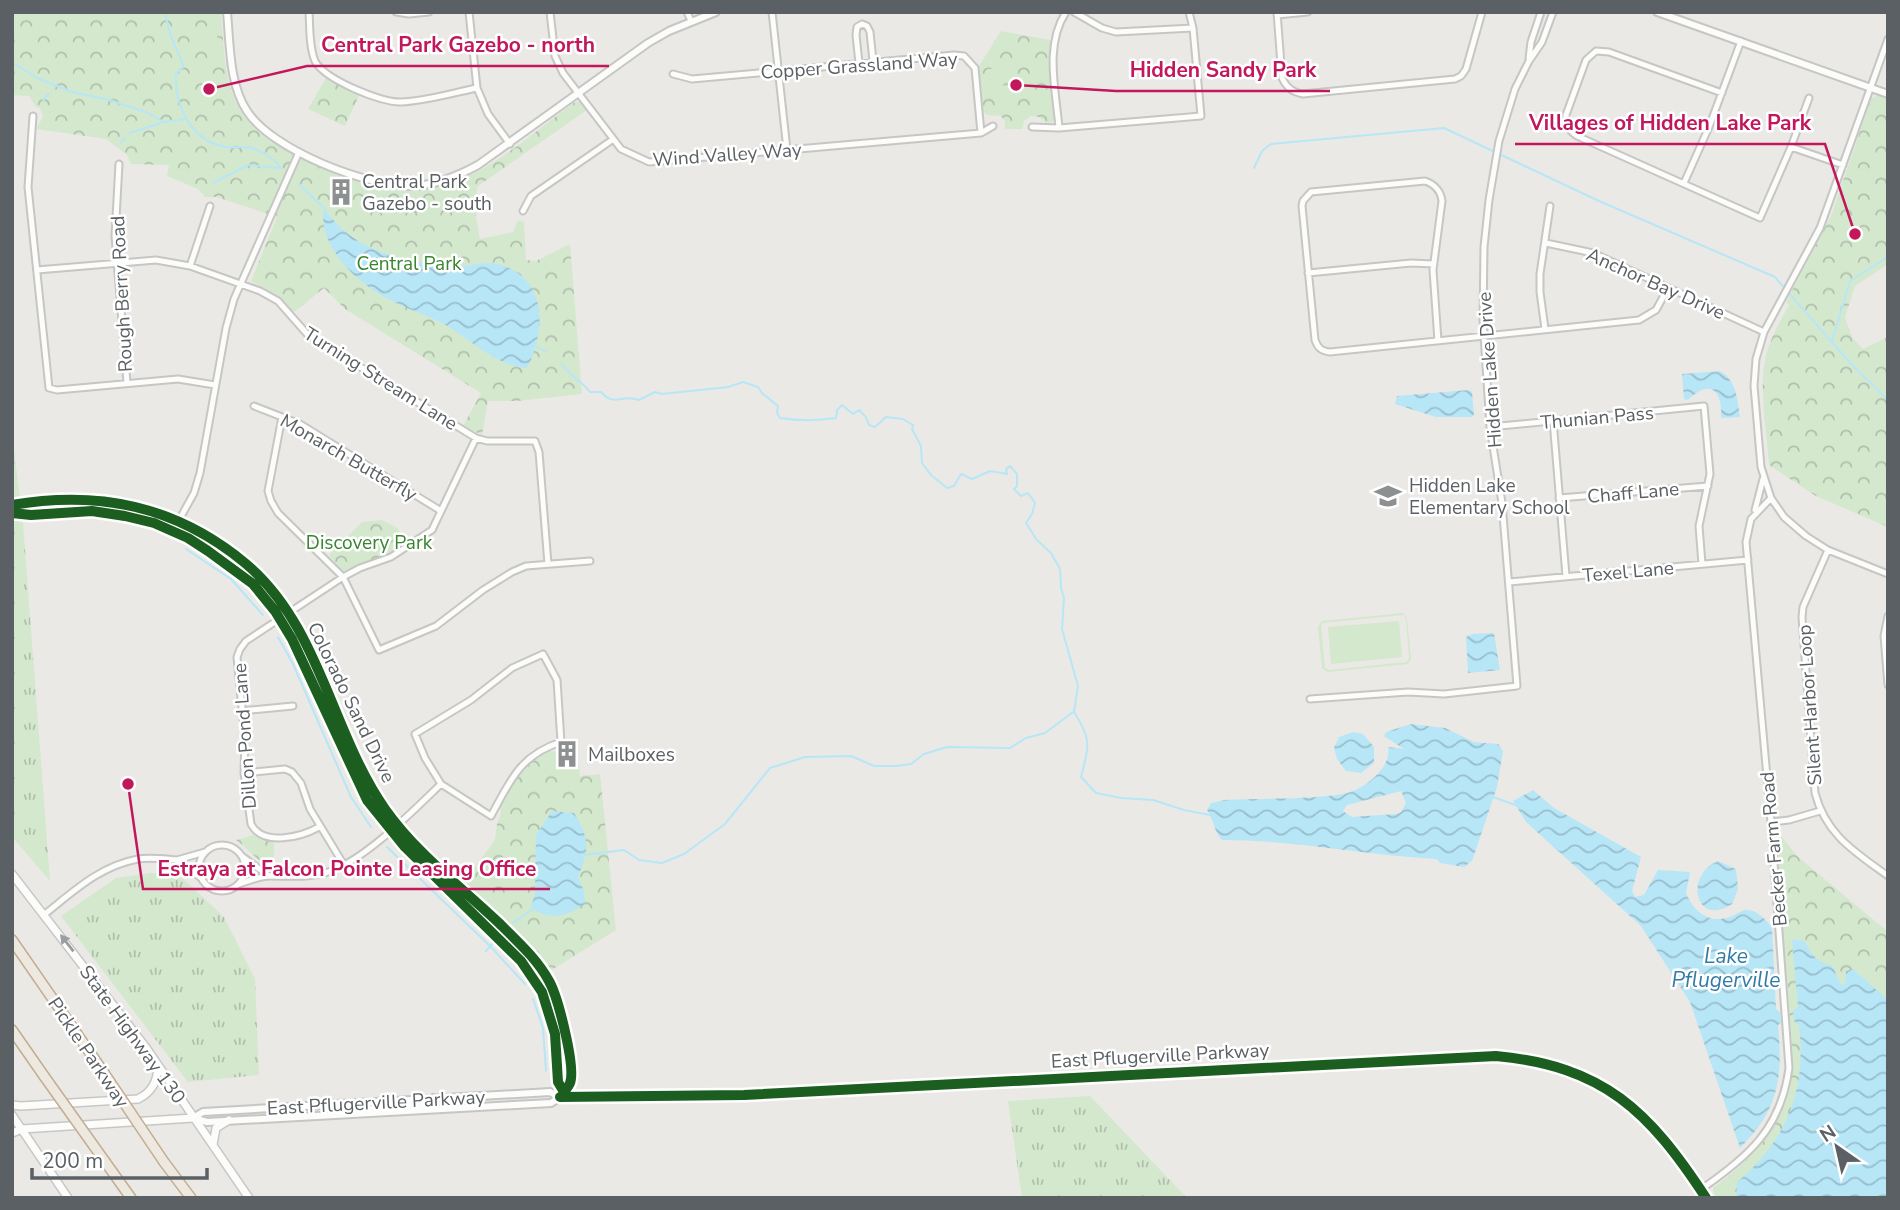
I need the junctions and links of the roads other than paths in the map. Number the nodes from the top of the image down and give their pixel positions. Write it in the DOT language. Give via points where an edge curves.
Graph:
graph roads {
  1 [pos="227,12"];
  2 [pos="309,12"];
  3 [pos="396,12"];
  4 [pos="429,12"];
  5 [pos="469,12"];
  6 [pos="550,12"];
  7 [pos="687,12"];
  8 [pos="716,12"];
  9 [pos="772,12"];
  10 [pos="1066,12"];
  11 [pos="1074,12"];
  12 [pos="1189,12"];
  13 [pos="1308,12"];
  14 [pos="1482,12"];
  15 [pos="1541,12"];
  16 [pos="1553,12"];
  17 [pos="1657,12"];
  18 [pos="1277,14"];
  19 [pos="691,21"];
  20 [pos="1193,28"];
  21 [pos="1888,39"];
  22 [pos="1741,41"];
  23 [pos="873,61"];
  24 [pos="1529,61"];
  25 [pos="859,63"];
  26 [pos="780,70"];
  27 [pos="673,74"];
  28 [pos="477,88"];
  29 [pos="1870,88"];
  30 [pos="1722,93"];
  31 [pos="579,94"];
  32 [pos="1888,94"];
  33 [pos="1808,98"];
  34 [pos="33,116"];
  35 [pos="993,126"];
  36 [pos="1032,127"];
  37 [pos="1059,128"];
  38 [pos="981,133"];
  39 [pos="612,140"];
  40 [pos="510,144"];
  41 [pos="1791,147"];
  42 [pos="787,150"];
  43 [pos="299,152"];
  44 [pos="119,163"];
  45 [pos="1843,165"];
  46 [pos="1684,183"];
  47 [pos="210,206"];
  48 [pos="1550,206"];
  49 [pos="523,211"];
  50 [pos="1546,243"];
  51 [pos="117,263"];
  52 [pos="1434,264"];
  53 [pos="190,266"];
  54 [pos="37,270"];
  55 [pos="1308,273"];
  56 [pos="240,284"];
  57 [pos="1668,288"];
  58 [pos="1545,329"];
  59 [pos="1764,332"];
  60 [pos="1484,335"];
  61 [pos="1438,341"];
  62 [pos="127,383"];
  63 [pos="215,384"];
  64 [pos="254,406"];
  65 [pos="282,417"];
  66 [pos="1553,421"];
  67 [pos="1490,427"];
  68 [pos="476,438"];
  69 [pos="1764,477"];
  70 [pos="1707,486"];
  71 [pos="1559,498"];
  72 [pos="1771,498"];
  73 [pos="12,505"];
  74 [pos="441,511"];
  75 [pos="12,513"];
  76 [pos="1751,519"];
  77 [pos="179,520"];
  78 [pos="173,531"];
  79 [pos="1828,550"];
  80 [pos="1748,560"];
  81 [pos="590,561"];
  82 [pos="548,564"];
  83 [pos="1702,564"];
  84 [pos="1888,574"];
  85 [pos="1566,576"];
  86 [pos="342,577"];
  87 [pos="1509,582"];
  88 [pos="289,613"];
  89 [pos="1888,616"];
  90 [pos="280,619"];
  91 [pos="1888,685"];
  92 [pos="1310,699"];
  93 [pos="293,706"];
  94 [pos="241,711"];
  95 [pos="244,773"];
  96 [pos="441,784"];
  97 [pos="1820,811"];
  98 [pos="1771,822"];
  99 [pos="397,824"];
  100 [pos="320,827"];
  101 [pos="390,830"];
  102 [pos="205,852"];
  103 [pos="243,856"];
  104 [pos="177,859"];
  105 [pos="344,865"];
  106 [pos="1886,873"];
  107 [pos="12,874"];
  108 [pos="269,876"];
  109 [pos="201,878"];
  110 [pos="239,884"];
  111 [pos="45,914"];
  112 [pos="12,940"];
  113 [pos="12,1030"];
  114 [pos="158,1066"];
  115 [pos="563,1096"];
  116 [pos="433,1098"];
  117 [pos="12,1105"];
  118 [pos="356,1113"];
  119 [pos="12,1115"];
  120 [pos="193,1118"];
  121 [pos="229,1120"];
  122 [pos="12,1123"];
  123 [pos="22,1129"];
  124 [pos="12,1133"];
  125 [pos="213,1146"];
  126 [pos="1700,1190"];
  127 [pos="68,1198"];
  128 [pos="131,1198"];
  129 [pos="191,1198"];
  130 [pos="249,1198"];
  131 [pos="1706,1198"];
  1 -- 43 [label="street" via="242,103 262,130"];
  2 -- 28 [label="street" via="314,58 330,77 401,102"];
  3 -- 4 [label="street"];
  5 -- 28 [label="street"];
  6 -- 31 [label="street, Wind Valley Way" via="555,56"];
  7 -- 19 [label="street"];
  8 -- 19 [label="street"];
  9 -- 26 [label="street"];
  10 -- 37 [label="street" via="1052,52"];
  11 -- 20 [label="street" via="1116,32"];
  12 -- 20 [label="street"];
  13 -- 18 [label="street"];
  14 -- 18 [label="street" via="1466,69 1455,79 1303,94 1286,86 1282,78"];
  15 -- 24 [label="street, Hidden Lake Drive"];
  16 -- 24 [label="street, Hidden Lake Drive"];
  17 -- 22 [label="street"];
  19 -- 31 [label="street" via="648,43"];
  20 -- 37 [label="street" via="1201,116"];
  21 -- 29 [label="street"];
  22 -- 29 [label="street"];
  22 -- 30 [label="street"];
  23 -- 25 [label="street, Copper Grassland Way"];
  23 -- 25 [label="street" via="870,32 862,24 856,35"];
  23 -- 38 [label="street, Copper Grassland Way" via="964,56 975,68"];
  24 -- 60 [label="street, Hidden Lake Drive" via="1515,89 1492,180 1483,258"];
  25 -- 26 [label="street, Copper Grassland Way"];
  26 -- 27 [label="street, Copper Grassland Way" via="692,79"];
  26 -- 42 [label="street"];
  28 -- 40 [label="street" via="488,114"];
  29 -- 32 [label="street"];
  29 -- 45 [label="street"];
  30 -- 46 [label="street"];
  30 -- 46 [label="street" via="1609,51 1596,51 1586,60 1566,114 1569,130"];
  31 -- 39 [label="street, Wind Valley Way"];
  31 -- 40 [label="street"];
  33 -- 41 [label="street"];
  34 -- 54 [label="street" via="28,187"];
  35 -- 38 [label="street, Wind Valley Way"];
  36 -- 37 [label="street"];
  38 -- 42 [label="street, Wind Valley Way"];
  39 -- 42 [label="street, Wind Valley Way" via="630,155 649,162"];
  39 -- 49 [label="street" via="530,196"];
  40 -- 43 [label="street" via="457,176 415,186 365,180"];
  41 -- 45 [label="street"];
  41 -- 46 [label="street" via="1760,218"];
  43 -- 56 [label="street"];
  44 -- 51 [label="street, Rough Berry Road"];
  45 -- 59 [label="street" via="1819,229"];
  47 -- 53 [label="street"];
  48 -- 50 [label="street"];
  50 -- 57 [label="street, Anchor Bay Drive" via="1593,253"];
  50 -- 58 [label="street" via="1540,292"];
  51 -- 53 [label="street, Turning Stream Lane" via="156,260"];
  51 -- 54 [label="street, Turning Stream Lane"];
  51 -- 62 [label="street, Rough Berry Road"];
  52 -- 55 [label="street" via="1411,262"];
  52 -- 55 [label="street" via="1441,196 1425,181 1307,195 1302,206"];
  52 -- 61 [label="street"];
  53 -- 56 [label="street, Turning Stream Lane"];
  54 -- 62 [label="street" via="48,388"];
  55 -- 61 [label="street" via="1319,349"];
  56 -- 63 [label="street"];
  56 -- 68 [label="street, Turning Stream Lane" via="278,301 308,335"];
  57 -- 58 [label="street" via="1656,310 1639,320"];
  57 -- 59 [label="street, Anchor Bay Drive"];
  58 -- 60 [label="street"];
  59 -- 69 [label="street" via="1754,379"];
  60 -- 61 [label="street"];
  60 -- 67 [label="street, Hidden Lake Drive"];
  62 -- 63 [label="street" via="178,379"];
  63 -- 77 [label="street" via="200,473"];
  64 -- 65 [label="street, Monarch Butterfly"];
  65 -- 74 [label="street, Monarch Butterfly"];
  65 -- 86 [label="street" via="269,480 271,501"];
  66 -- 67 [label="street, Thunian Pass"];
  66 -- 70 [label="street, Thunian Pass" via="1704,406"];
  66 -- 71 [label="street"];
  67 -- 87 [label="street, Hidden Lake Drive"];
  68 -- 74 [label="street, Dillon Pond Lane"];
  68 -- 82 [label="street, Turning Stream Lane" via="535,442"];
  69 -- 72 [label="street"];
  69 -- 76 [label="street, Becker Farm Road"];
  70 -- 71 [label="street, Chaff Lane"];
  70 -- 83 [label="street" via="1699,526"];
  71 -- 85 [label="street"];
  72 -- 76 [label="street"];
  72 -- 79 [label="street" via="1793,527"];
  73 -- 77 [label="street, Colorado Sand Drive" via="79,499 118,502"];
  74 -- 86 [label="street, Dillon Pond Lane" via="432,530 413,544"];
  75 -- 78 [label="street, Colorado Sand Drive" via="92,511"];
  76 -- 80 [label="street, Becker Farm Road"];
  77 -- 78 [label="street"];
  77 -- 88 [label="street, Colorado Sand Drive" via="246,564"];
  78 -- 90 [label="street, Colorado Sand Drive" via="233,567"];
  79 -- 84 [label="street"];
  79 -- 97 [label="street, Silent Harbor Loop" via="1802,617"];
  80 -- 83 [label="street, Texel Lane"];
  80 -- 98 [label="street, Becker Farm Road"];
  81 -- 82 [label="street"];
  82 -- 86 [label="street" via="512,572 436,626 379,650"];
  83 -- 85 [label="street, Texel Lane"];
  85 -- 87 [label="street, Texel Lane"];
  86 -- 88 [label="street, Dillon Pond Lane"];
  87 -- 92 [label="street, Hidden Lake Drive" via="1517,686"];
  88 -- 90 [label="street, Dillon Pond Lane"];
  88 -- 99 [label="street, Colorado Sand Drive" via="360,766"];
  89 -- 91 [label="street" via="1884,636"];
  90 -- 94 [label="street, Dillon Pond Lane" via="240,649"];
  90 -- 101 [label="street, Colorado Sand Drive" via="358,784"];
  93 -- 94 [label="street"];
  94 -- 95 [label="street, Dillon Pond Lane"];
  95 -- 100 [label="street" via="292,772"];
  95 -- 100 [label="street, Dillon Pond Lane" via="255,831 263,836 295,836"];
  96 -- 96 [label="street" via="415,734 512,668 543,654 557,680 561,742 543,748 520,766 491,816"];
  96 -- 99 [label="street"];
  97 -- 98 [label="street"];
  97 -- 106 [label="street, Silent Harbor Loop" via="1846,844"];
  98 -- 126 [label="street, Becker Farm Road" via="1787,1080 1774,1120 1756,1146"];
  99 -- 101 [label="street"];
  99 -- 115 [label="street, Colorado Sand Drive" via="517,941 548,980 566,1034 571,1081"];
  100 -- 105 [label="street"];
  101 -- 105 [label="street"];
  101 -- 115 [label="street, Colorado Sand Drive" via="532,976 549,1009"];
  102 -- 103 [label="street" via="225,844"];
  102 -- 104 [label="street"];
  102 -- 109 [label="street" via="199,864"];
  103 -- 108 [label="street"];
  103 -- 110 [label="street" via="246,871"];
  104 -- 109 [label="street"];
  104 -- 111 [label="street" via="140,859 117,865 93,876"];
  105 -- 108 [label="street" via="298,878"];
  107 -- 111 [label="main road, State Highway 130"];
  108 -- 110 [label="street"];
  109 -- 110 [label="street" via="217,891"];
  114 -- 111 [label="main road, State Highway 130, one-way"];
  112 -- 129 [label="highway, Pickle Parkway, bridge"];
  113 -- 128 [label="highway, bridge"];
  114 -- 117 [label="main road" via="156,1082 138,1099"];
  114 -- 120 [label="main road, State Highway 130"];
  115 -- 116 [label="street, East Pflugerville Parkway" via="550,1092"];
  115 -- 118 [label="street, East Pflugerville Parkway" via="551,1103"];
  115 -- 126 [label="street, East Pflugerville Parkway" via="744,1096 1525,1058 1567,1070 1620,1097 1661,1134"];
  116 -- 118 [label="street" via="422,1104"];
  116 -- 120 [label="street, East Pflugerville Parkway" via="203,1112"];
  118 -- 121 [label="street, East Pflugerville Parkway"];
  119 -- 123 [label="main road"];
  120 -- 121 [label="street, East Pflugerville Parkway"];
  120 -- 123 [label="main road, East Pflugerville Parkway"];
  120 -- 125 [label="main road, State Highway 130"];
  121 -- 125 [label="main road" via="216,1128"];
  122 -- 123 [label="main road"];
  123 -- 124 [label="main road, East Pflugerville Parkway"];
  123 -- 127 [label="main road"];
  125 -- 130 [label="main road, State Highway 130"];
  126 -- 131 [label="street, East Pflugerville Parkway"];
}
